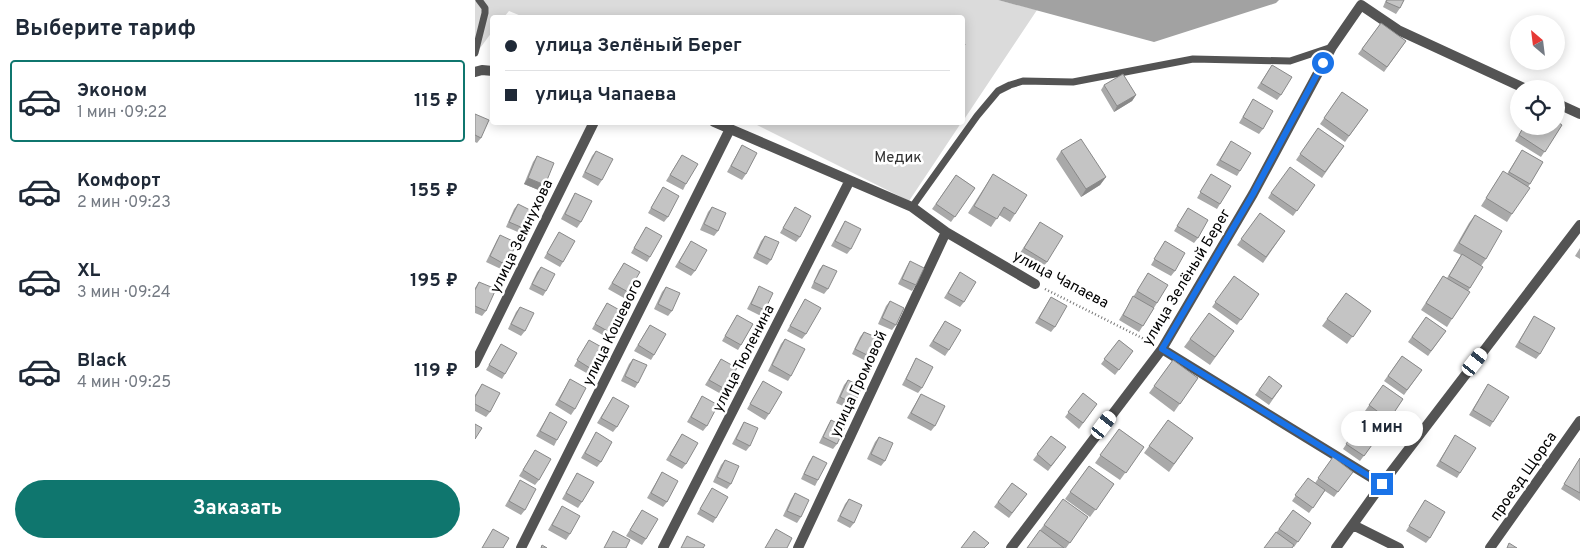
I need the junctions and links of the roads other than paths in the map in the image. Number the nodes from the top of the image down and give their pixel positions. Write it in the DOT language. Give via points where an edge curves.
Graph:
graph roads {
  1 [pos="479,0"];
  2 [pos="1363,3"];
  3 [pos="1331,46"];
  4 [pos="475,53"];
  5 [pos="1510,82"];
  6 [pos="1565,107"];
  7 [pos="1580,114"];
  8 [pos="593,125"];
  9 [pos="721,125"];
  10 [pos="730,129"];
  11 [pos="849,182"];
  12 [pos="912,208"];
  13 [pos="1580,225"];
  14 [pos="946,232"];
  15 [pos="1035,284"];
  16 [pos="1162,349"];
  17 [pos="475,363"];
  18 [pos="1580,421"];
  19 [pos="1382,484"];
  20 [pos="1353,525"];
  21 [pos="521,548"];
  22 [pos="663,548"];
  23 [pos="798,548"];
  24 [pos="1011,548"];
  25 [pos="1336,548"];
  26 [pos="1399,548"];
  27 [pos="1490,548"];
  1 -- 4 [label="lane" via="485,13"];
  2 -- 3 [label="street, улица Зелёный Берег"];
  2 -- 5 [label="street" via="1398,30"];
  3 -- 12 [label="lane" via="1290,61 1193,59 1073,82 1023,81 1010,85 998,92 977,116"];
  3 -- 16 [label="street, улица Зелёный Берег" via="1253,194"];
  6 -- 7 [label="street"];
  8 -- 17 [label="street, улица Земнухова"];
  9 -- 10 [label="street, улица Чапаева"];
  10 -- 11 [label="street, улица Чапаева"];
  10 -- 21 [label="street, улица Кошевого"];
  11 -- 12 [label="street, улица Чапаева"];
  11 -- 22 [label="street, улица Тюленина"];
  12 -- 14 [label="street, улица Чапаева"];
  13 -- 19 [label="street"];
  14 -- 15 [label="street, улица Чапаева"];
  14 -- 23 [label="street, улица Громовой"];
  16 -- 19 [label="street"];
  16 -- 24 [label="street, улица Зелёный Берег"];
  18 -- 27 [label="street, проезд Щорса"];
  19 -- 20 [label="street"];
  20 -- 25 [label="street"];
  20 -- 26 [label="street"];
}
